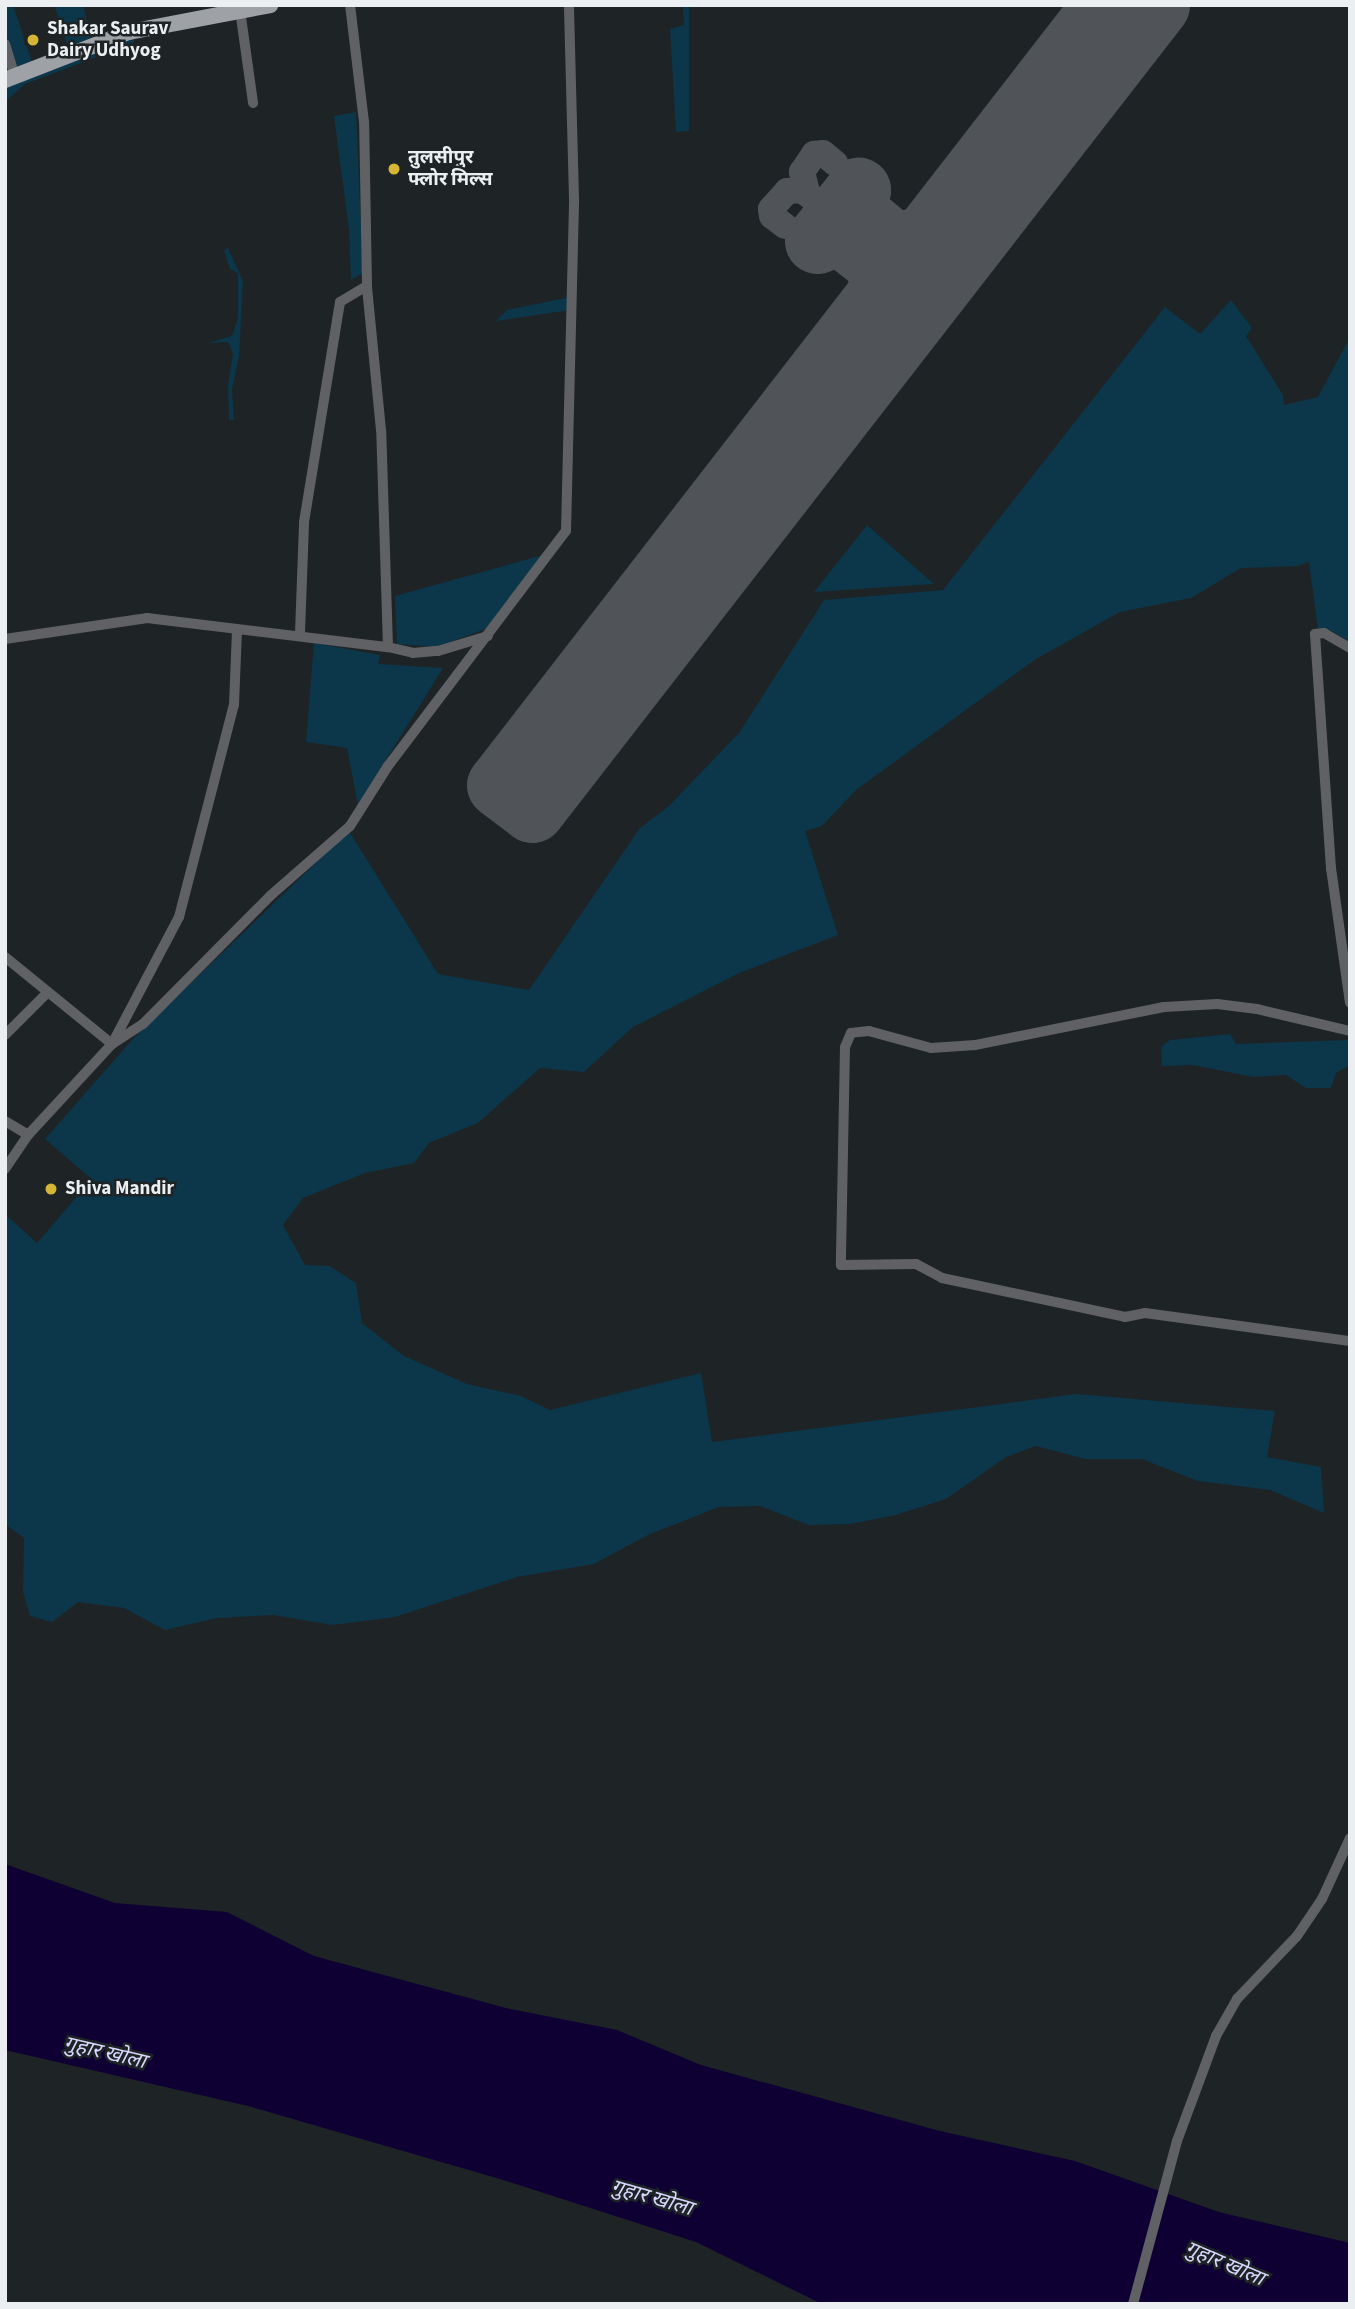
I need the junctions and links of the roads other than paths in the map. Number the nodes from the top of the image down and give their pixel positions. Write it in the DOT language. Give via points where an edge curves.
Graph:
graph roads {
  1 [pos="270,5"];
  2 [pos="350,5"];
  3 [pos="569,5"];
  4 [pos="240,10"];
  5 [pos="5,44"];
  6 [pos="10,78"];
  7 [pos="253,103"];
  8 [pos="367,286"];
  9 [pos="237,631"];
  10 [pos="300,633"];
  11 [pos="488,636"];
  12 [pos="5,639"];
  13 [pos="388,647"];
  14 [pos="1350,648"];
  15 [pos="5,957"];
  16 [pos="47,993"];
  17 [pos="1350,1003"];
  18 [pos="1350,1031"];
  19 [pos="5,1035"];
  20 [pos="112,1044"];
  21 [pos="5,1121"];
  22 [pos="28,1135"];
  23 [pos="5,1169"];
  24 [pos="1350,1341"];
  25 [pos="1350,1838"];
  26 [pos="1133,2304"];
  1 -- 4 [label="main road"];
  2 -- 8 [label="street" via="364,122"];
  3 -- 11 [label="street" via="574,212 566,531"];
  4 -- 6 [label="main road" via="129,33"];
  4 -- 7 [label="street"];
  5 -- 6 [label="street"];
  8 -- 10 [label="street" via="340,302 304,522"];
  8 -- 13 [label="street" via="381,430"];
  9 -- 10 [label="street"];
  9 -- 12 [label="street" via="147,618"];
  9 -- 20 [label="street" via="234,705 179,917"];
  10 -- 13 [label="street"];
  11 -- 13 [label="street" via="439,651 413,653"];
  11 -- 20 [label="street" via="388,766 350,826 270,896 144,1024"];
  14 -- 17 [label="street" via="1324,633 1315,635 1331,867"];
  15 -- 16 [label="street"];
  16 -- 19 [label="street"];
  16 -- 20 [label="street"];
  18 -- 24 [label="street" via="1217,1004 1164,1007 975,1045 931,1048 869,1031 851,1034 845,1047 842,1265 916,1265 942,1278 1086,1310"];
  20 -- 22 [label="street"];
  21 -- 22 [label="street"];
  22 -- 23 [label="street"];
  25 -- 26 [label="street" via="1322,1899 1297,1936 1231,2008 1216,2036 1177,2141"];
}
